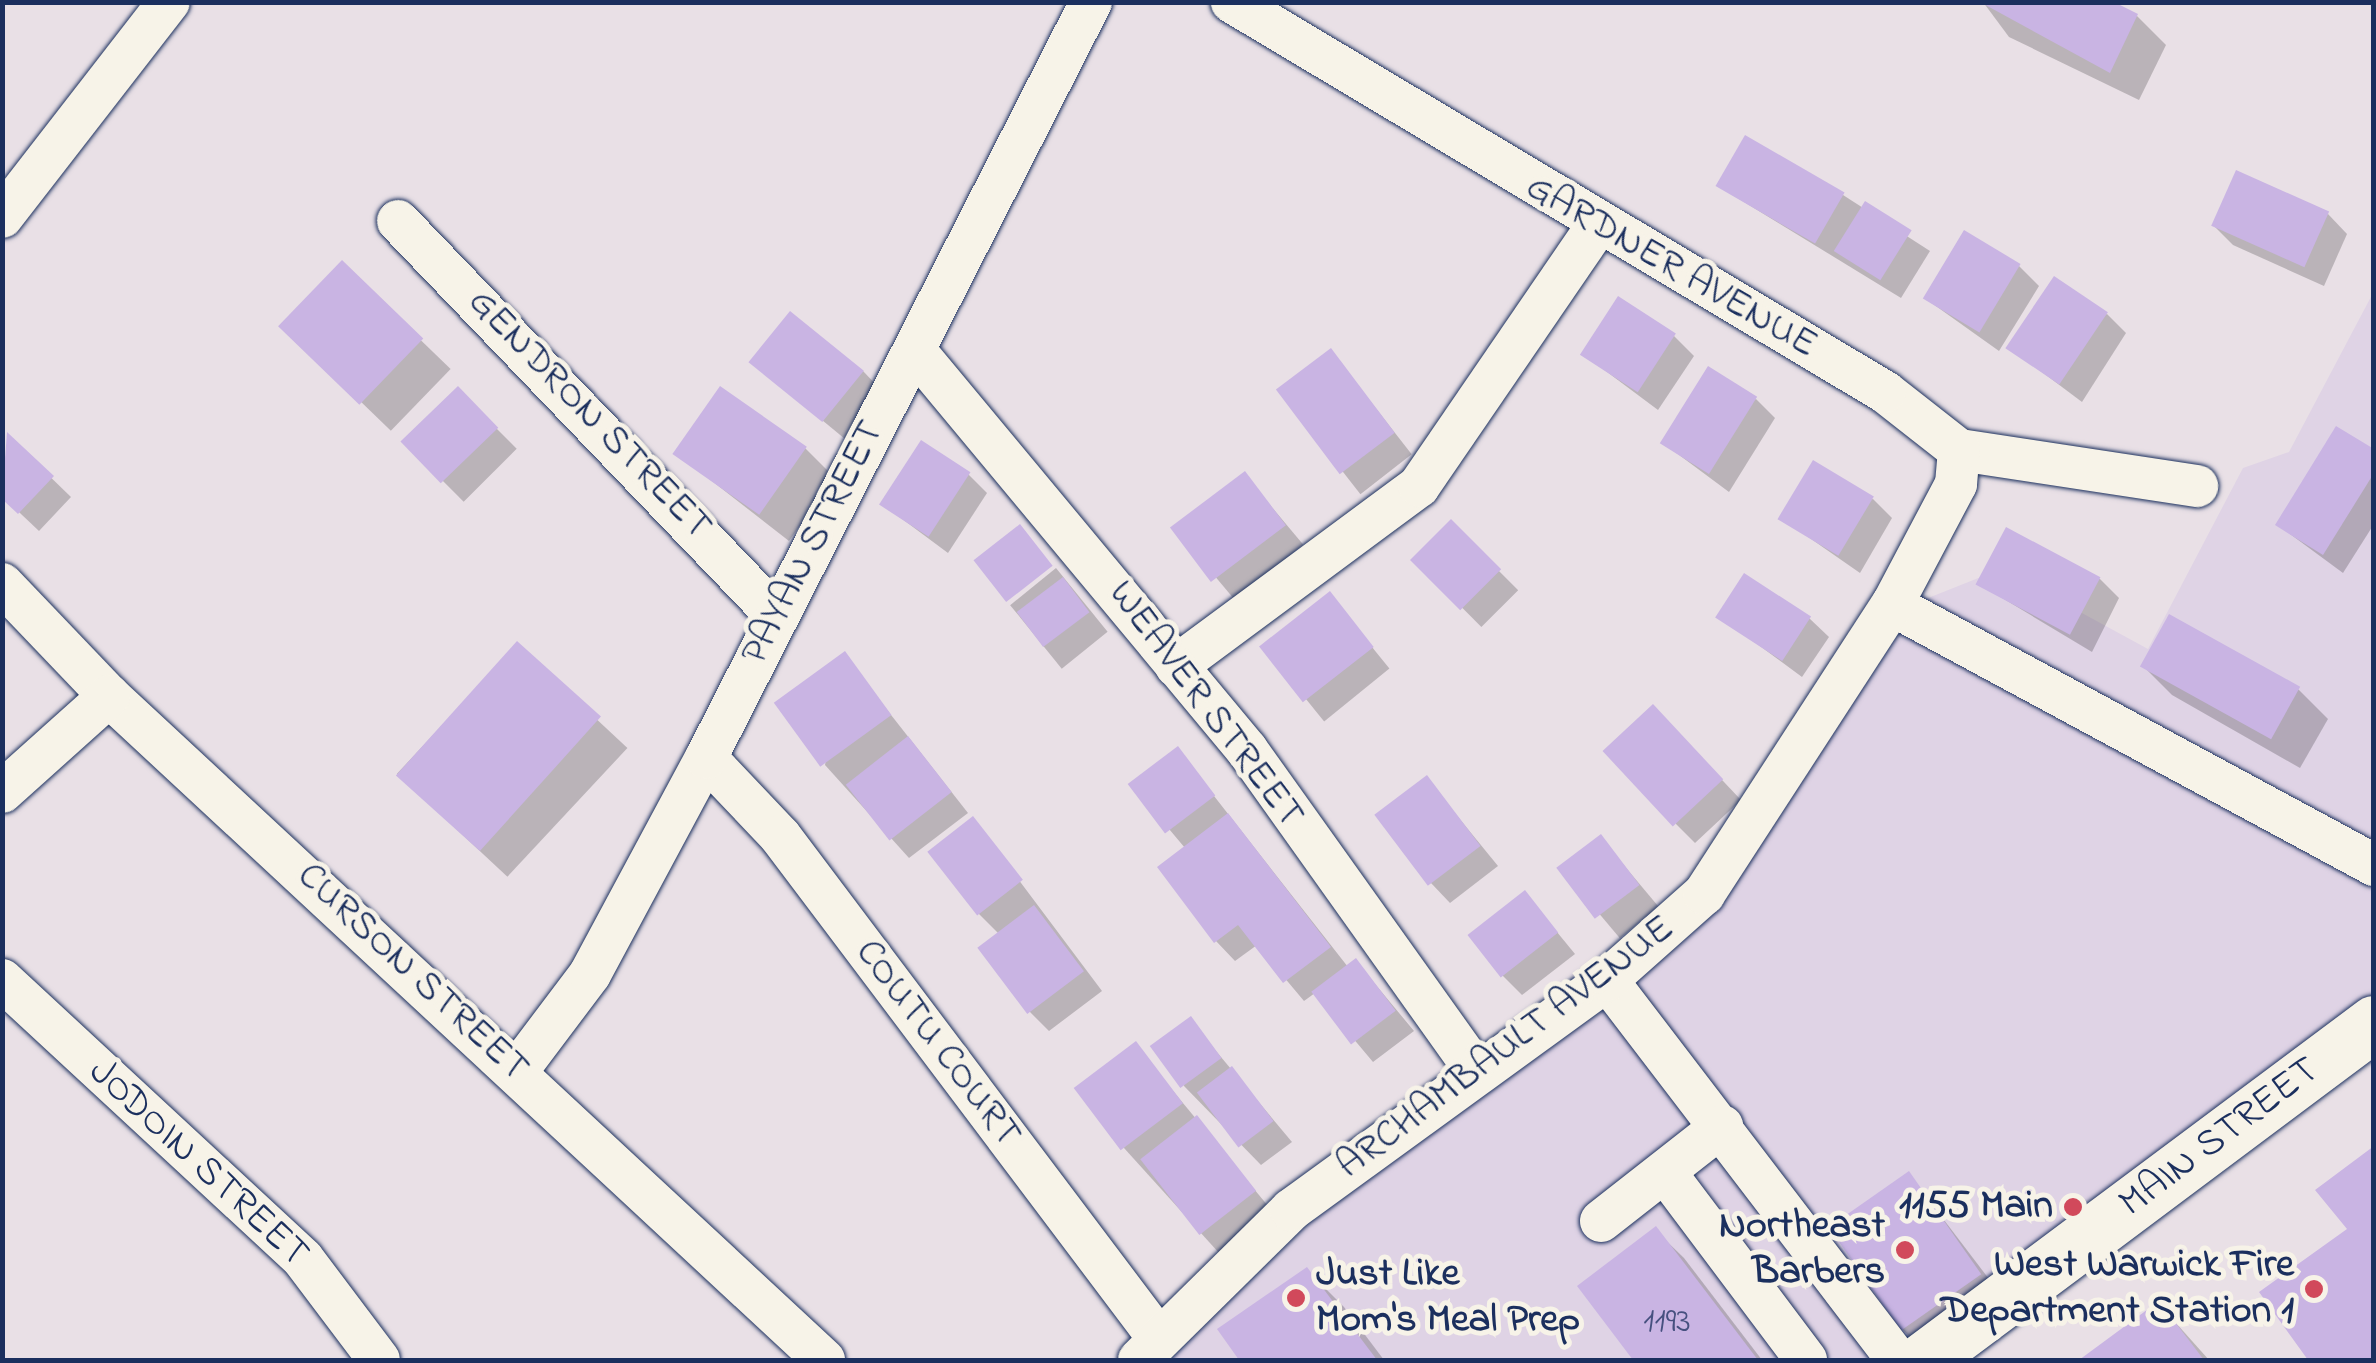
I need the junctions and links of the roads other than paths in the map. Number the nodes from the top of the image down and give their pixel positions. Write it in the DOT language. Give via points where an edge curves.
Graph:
graph roads {
  1 [pos="169,2"];
  2 [pos="1091,2"];
  3 [pos="1232,2"];
  4 [pos="2,217"];
  5 [pos="398,221"];
  6 [pos="1598,225"];
  7 [pos="916,352"];
  8 [pos="1959,450"];
  9 [pos="2196,486"];
  10 [pos="2,584"];
  11 [pos="1892,605"];
  12 [pos="775,614"];
  13 [pos="1176,666"];
  14 [pos="108,696"];
  15 [pos="706,758"];
  16 [pos="2,792"];
  17 [pos="2374,865"];
  18 [pos="2,980"];
  19 [pos="1608,980"];
  20 [pos="2374,1023"];
  21 [pos="517,1071"];
  22 [pos="1476,1073"];
  23 [pos="1722,1126"];
  24 [pos="1665,1172"];
  25 [pos="1601,1221"];
  26 [pos="1149,1350"];
  27 [pos="379,1360"];
  28 [pos="824,1360"];
  29 [pos="1806,1360"];
  30 [pos="1898,1360"];
  31 [pos="1924,1360"];
  1 -- 4 [label="street"];
  2 -- 7 [label="street, PAYAN STREET"];
  3 -- 6 [label="street, GARDNER AVENUE"];
  5 -- 12 [label="street, GENDRON STREET"];
  6 -- 8 [label="street, GARDNER AVENUE" via="1885,392"];
  6 -- 13 [label="street" via="1419,486"];
  7 -- 12 [label="street, PAYAN STREET"];
  7 -- 13 [label="street, WEAVER STREET" via="1032,481"];
  8 -- 9 [label="street"];
  8 -- 11 [label="street" via="1956,484"];
  10 -- 14 [label="street, CURSON STREET"];
  11 -- 17 [label="street"];
  11 -- 19 [label="street, ARCHAMBAULT AVENUE" via="1704,894"];
  12 -- 15 [label="street, PAYAN STREET"];
  13 -- 22 [label="street, WEAVER STREET" via="1247,750"];
  14 -- 16 [label="street"];
  14 -- 21 [label="street, CURSON STREET"];
  15 -- 21 [label="street, PAYAN STREET" via="590,974"];
  15 -- 26 [label="street, COUTU COURT" via="780,836"];
  18 -- 27 [label="street, JODOIN STREET" via="304,1259"];
  19 -- 22 [label="street, ARCHAMBAULT AVENUE"];
  19 -- 23 [label="street"];
  20 -- 31 [label="main road, MAIN STREET"];
  21 -- 28 [label="street, CURSON STREET"];
  22 -- 26 [label="street, ARCHAMBAULT AVENUE" via="1291,1210"];
  23 -- 24 [label="street"];
  23 -- 30 [label="street"];
  24 -- 25 [label="street"];
  24 -- 29 [label="street"];
}
